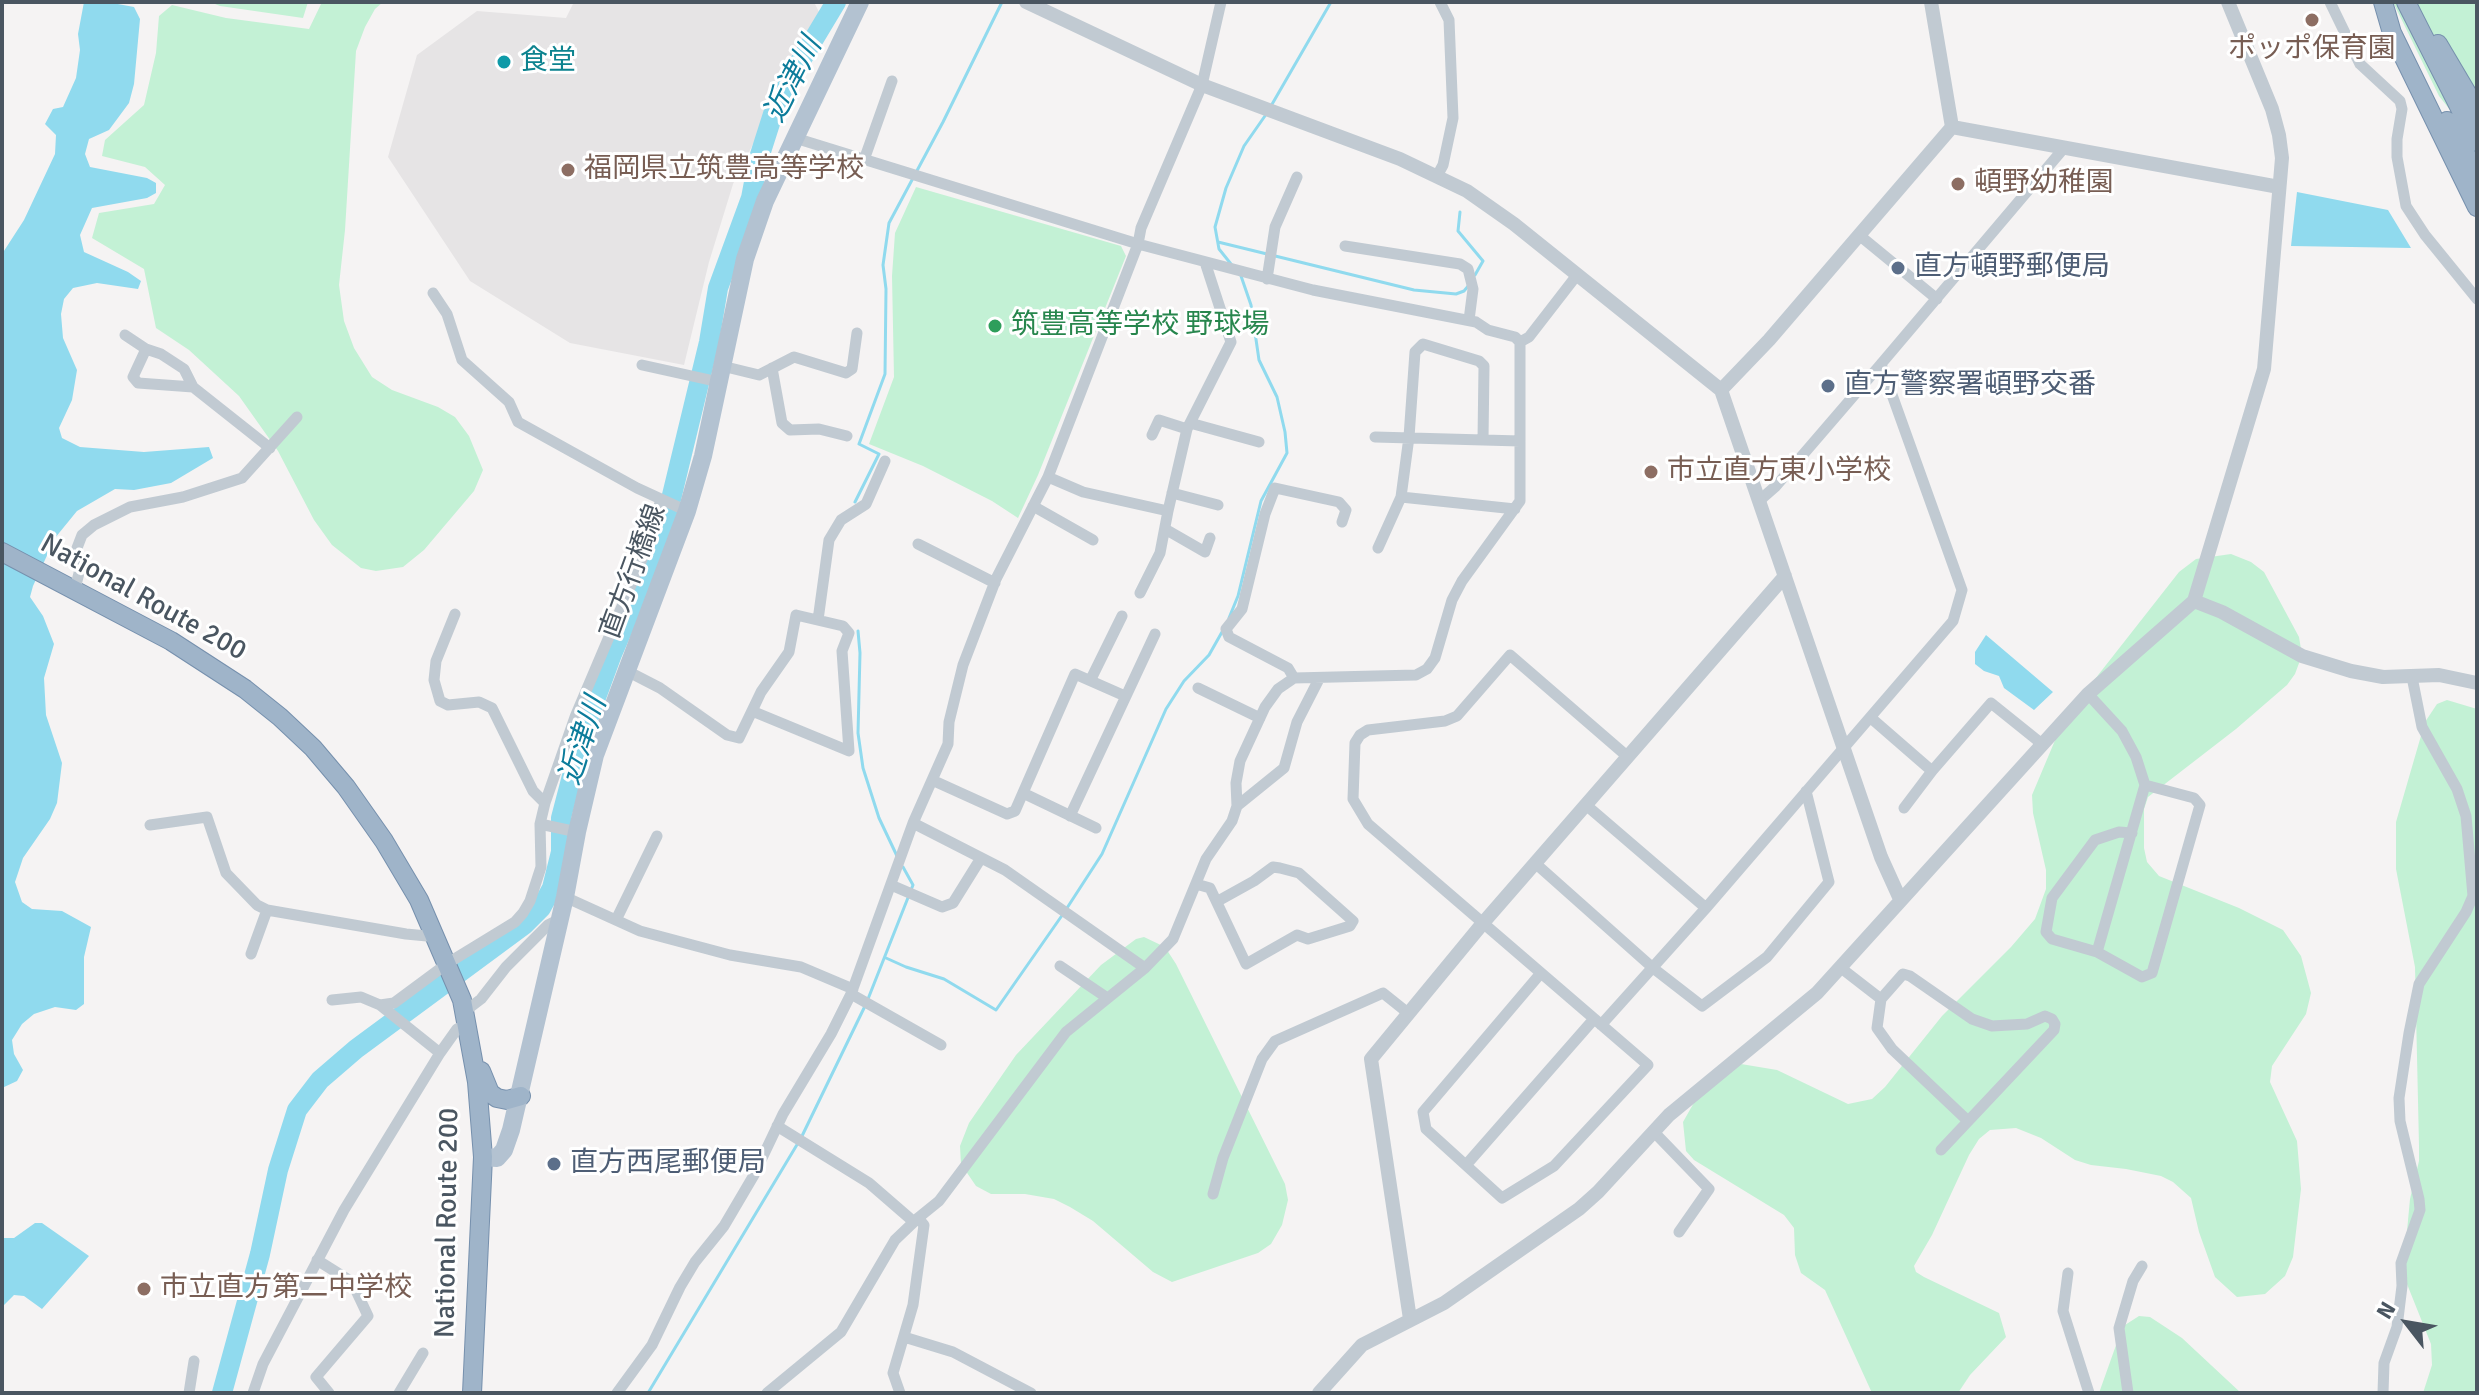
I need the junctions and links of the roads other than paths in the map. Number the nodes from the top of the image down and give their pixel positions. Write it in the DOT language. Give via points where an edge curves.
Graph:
graph roads {
  1 [pos="860,2"];
  2 [pos="1026,2"];
  3 [pos="1221,2"];
  4 [pos="1440,2"];
  5 [pos="1931,2"];
  6 [pos="2228,2"];
  7 [pos="2330,2"];
  8 [pos="2384,2"];
  9 [pos="2407,2"];
  10 [pos="892,81"];
  11 [pos="1202,85"];
  12 [pos="2477,110"];
  13 [pos="1952,127"];
  14 [pos="795,138"];
  15 [pos="2477,142"];
  16 [pos="2064,148"];
  17 [pos="864,160"];
  18 [pos="2477,174"];
  19 [pos="1437,176"];
  20 [pos="1297,177"];
  21 [pos="2279,187"];
  22 [pos="2477,207"];
  23 [pos="1859,235"];
  24 [pos="1138,244"];
  25 [pos="1345,246"];
  26 [pos="1205,262"];
  27 [pos="1577,275"];
  28 [pos="1267,279"];
  29 [pos="433,293"];
  30 [pos="1937,299"];
  31 [pos="2477,299"];
  32 [pos="1469,320"];
  33 [pos="857,333"];
  34 [pos="125,335"];
  35 [pos="1520,342"];
  36 [pos="146,349"];
  37 [pos="1881,364"];
  38 [pos="642,365"];
  39 [pos="772,368"];
  40 [pos="720,376"];
  41 [pos="193,387"];
  42 [pos="1721,390"];
  43 [pos="297,417"];
  44 [pos="1189,426"];
  45 [pos="1152,435"];
  46 [pos="847,436"];
  47 [pos="1375,437"];
  48 [pos="1409,437"];
  49 [pos="1483,440"];
  50 [pos="1520,441"];
  51 [pos="1259,442"];
  52 [pos="270,448"];
  53 [pos="885,461"];
  54 [pos="1048,477"];
  55 [pos="1172,493"];
  56 [pos="1401,497"];
  57 [pos="661,499"];
  58 [pos="1760,500"];
  59 [pos="1218,505"];
  60 [pos="1033,506"];
  61 [pos="1515,509"];
  62 [pos="687,511"];
  63 [pos="1168,511"];
  64 [pos="1342,522"];
  65 [pos="1165,529"];
  66 [pos="1210,538"];
  67 [pos="1093,540"];
  68 [pos="918,544"];
  69 [pos="1378,548"];
  70 [pos="2,552"];
  71 [pos="1785,576"];
  72 [pos="995,583"];
  73 [pos="70,587"];
  74 [pos="1140,593"];
  75 [pos="2194,601"];
  76 [pos="455,614"];
  77 [pos="1122,616"];
  78 [pos="818,620"];
  79 [pos="1155,634"];
  80 [pos="627,671"];
  81 [pos="2412,677"];
  82 [pos="1294,678"];
  83 [pos="1091,679"];
  84 [pos="1319,679"];
  85 [pos="2477,683"];
  86 [pos="1198,688"];
  87 [pos="2088,694"];
  88 [pos="1125,696"];
  89 [pos="752,711"];
  90 [pos="1260,718"];
  91 [pos="1871,718"];
  92 [pos="2042,744"];
  93 [pos="1843,747"];
  94 [pos="1628,757"];
  95 [pos="1932,771"];
  96 [pos="932,780"];
  97 [pos="2145,785"];
  98 [pos="1806,791"];
  99 [pos="1023,793"];
  100 [pos="545,803"];
  101 [pos="1586,805"];
  102 [pos="1237,806"];
  103 [pos="1904,808"];
  104 [pos="1070,816"];
  105 [pos="913,823"];
  106 [pos="150,825"];
  107 [pos="542,825"];
  108 [pos="1096,828"];
  109 [pos="573,831"];
  110 [pos="2132,833"];
  111 [pos="657,836"];
  112 [pos="981,858"];
  113 [pos="1535,863"];
  114 [pos="1196,884"];
  115 [pos="891,885"];
  116 [pos="565,897"];
  117 [pos="1900,899"];
  118 [pos="1218,901"];
  119 [pos="1706,908"];
  120 [pos="267,910"];
  121 [pos="560,919"];
  122 [pos="616,920"];
  123 [pos="1483,923"];
  124 [pos="433,931"];
  125 [pos="2097,952"];
  126 [pos="251,954"];
  127 [pos="448,963"];
  128 [pos="1060,966"];
  129 [pos="1145,968"];
  130 [pos="1653,968"];
  131 [pos="1841,968"];
  132 [pos="1541,973"];
  133 [pos="852,992"];
  134 [pos="1106,997"];
  135 [pos="1881,999"];
  136 [pos="332,1000"];
  137 [pos="384,1008"];
  138 [pos="464,1012"];
  139 [pos="1408,1013"];
  140 [pos="1597,1022"];
  141 [pos="941,1045"];
  142 [pos="440,1053"];
  143 [pos="474,1058"];
  144 [pos="521,1096"];
  145 [pos="1968,1121"];
  146 [pos="777,1126"];
  147 [pos="1653,1131"];
  148 [pos="1941,1150"];
  149 [pos="483,1157"];
  150 [pos="1466,1165"];
  151 [pos="1213,1194"];
  152 [pos="916,1220"];
  153 [pos="1679,1232"];
  154 [pos="317,1260"];
  155 [pos="2142,1266"];
  156 [pos="2068,1273"];
  157 [pos="1410,1319"];
  158 [pos="904,1337"];
  159 [pos="423,1353"];
  160 [pos="194,1361"];
  161 [pos="189,1393"];
  162 [pos="253,1393"];
  163 [pos="329,1393"];
  164 [pos="399,1393"];
  165 [pos="472,1393"];
  166 [pos="617,1393"];
  167 [pos="767,1393"];
  168 [pos="900,1393"];
  169 [pos="1031,1393"];
  170 [pos="1319,1393"];
  171 [pos="2089,1393"];
  172 [pos="2128,1393"];
  173 [pos="2383,1393"];
  1 -- 14 [label="main road, 直方行橋線"];
  2 -- 11 [label="street"];
  3 -- 11 [label="street"];
  4 -- 19 [label="street" via="1449,20 1453,118"];
  5 -- 13 [label="street"];
  6 -- 21 [label="street" via="2272,109 2282,158"];
  7 -- 31 [label="street" via="2360,64 2400,101 2397,157 2406,206"];
  8 -- 18 [label="highway"];
  8 -- 22 [label="highway" via="2392,33"];
  9 -- 12 [label="highway"];
  9 -- 15 [label="highway"];
  10 -- 17 [label="street"];
  11 -- 19 [label="street"];
  11 -- 24 [label="street"];
  13 -- 16 [label="street"];
  13 -- 23 [label="street"];
  14 -- 17 [label="street"];
  14 -- 40 [label="main road, 直方行橋線" via="745,259"];
  16 -- 21 [label="street"];
  16 -- 30 [label="street"];
  17 -- 24 [label="street"];
  19 -- 27 [label="street" via="1514,224"];
  20 -- 28 [label="street" via="1275,227"];
  21 -- 75 [label="street" via="2264,369"];
  23 -- 30 [label="street"];
  23 -- 42 [label="street"];
  24 -- 26 [label="street"];
  24 -- 54 [label="street"];
  25 -- 32 [label="street" via="1460,264 1468,269 1473,289"];
  26 -- 28 [label="street"];
  26 -- 44 [label="street" via="1231,342"];
  27 -- 35 [label="street"];
  27 -- 42 [label="street"];
  28 -- 32 [label="street"];
  29 -- 57 [label="street" via="447,314 462,360 509,402 518,422"];
  30 -- 37 [label="street"];
  32 -- 35 [label="street"];
  33 -- 39 [label="street" via="852,369 846,373 794,357"];
  34 -- 36 [label="street"];
  35 -- 50 [label="street"];
  36 -- 41 [label="street" via="184,369"];
  36 -- 41 [label="street" via="133,377 138,383"];
  37 -- 58 [label="street"];
  37 -- 91 [label="street" via="1962,590 1953,621"];
  38 -- 40 [label="street"];
  39 -- 40 [label="street" via="759,375"];
  39 -- 46 [label="street" via="782,423 790,430 819,429"];
  40 -- 62 [label="main road, 直方行橋線"];
  41 -- 52 [label="street"];
  42 -- 58 [label="street"];
  43 -- 52 [label="street"];
  44 -- 45 [label="street" via="1159,420"];
  44 -- 51 [label="street"];
  44 -- 55 [label="street"];
  47 -- 48 [label="street"];
  48 -- 49 [label="street"];
  48 -- 49 [label="street" via="1415,352 1423,344 1484,366"];
  48 -- 56 [label="street"];
  49 -- 50 [label="street"];
  50 -- 61 [label="street" via="1520,501"];
  52 -- 73 [label="street" via="242,478 130,507 94,525 82,535 77,548 80,569"];
  53 -- 78 [label="street" via="866,504 841,520 829,540"];
  54 -- 60 [label="street"];
  54 -- 63 [label="street" via="1083,492"];
  55 -- 59 [label="street"];
  55 -- 63 [label="street"];
  56 -- 61 [label="street"];
  56 -- 69 [label="street"];
  57 -- 62 [label="street"];
  57 -- 100 [label="street" via="648,545"];
  58 -- 71 [label="street"];
  60 -- 67 [label="street"];
  60 -- 72 [label="street"];
  61 -- 84 [label="street" via="1462,581 1427,669 1401,677"];
  62 -- 80 [label="main road, 直方行橋線"];
  63 -- 65 [label="street"];
  64 -- 82 [label="street" via="1346,510 1339,502 1275,488 1242,609 1226,629 1229,637 1288,668"];
  65 -- 66 [label="street" via="1205,552"];
  65 -- 74 [label="street" via="1160,553"];
  68 -- 72 [label="street"];
  70 -- 73 [label="highway, National Route 200"];
  71 -- 93 [label="street"];
  71 -- 94 [label="street"];
  72 -- 96 [label="street" via="963,665 948,744"];
  73 -- 124 [label="highway, National Route 200" via="223,674 313,748 384,841"];
  75 -- 81 [label="street" via="2302,656 2351,671"];
  75 -- 87 [label="street"];
  76 -- 100 [label="street" via="436,661 440,701 479,702 492,708 533,791"];
  77 -- 83 [label="street"];
  78 -- 89 [label="street" via="796,615 789,652"];
  78 -- 89 [label="street" via="843,626 849,633 842,651 849,751"];
  79 -- 88 [label="street"];
  80 -- 89 [label="street" via="727,735 739,738"];
  80 -- 109 [label="main road, 直方行橋線"];
  81 -- 85 [label="street" via="2439,675"];
  81 -- 173 [label="street" via="2422,727 2466,816 2473,896 2419,984 2409,1033 2400,1121 2420,1210 2401,1263 2397,1327 2384,1363"];
  82 -- 84 [label="street"];
  82 -- 90 [label="street" via="1278,689"];
  83 -- 88 [label="street"];
  83 -- 99 [label="street" via="1075,674"];
  84 -- 102 [label="street" via="1297,722 1284,768"];
  86 -- 90 [label="street"];
  87 -- 92 [label="street"];
  87 -- 97 [label="street" via="2122,731"];
  88 -- 104 [label="street"];
  90 -- 102 [label="street" via="1240,761"];
  91 -- 93 [label="street"];
  91 -- 95 [label="street"];
  92 -- 95 [label="street" via="1991,703"];
  92 -- 117 [label="street"];
  93 -- 98 [label="street"];
  93 -- 117 [label="street"];
  94 -- 101 [label="street"];
  94 -- 123 [label="street" via="1510,655 1457,716 1360,735 1355,743 1353,799 1359,812"];
  95 -- 103 [label="street"];
  96 -- 99 [label="street" via="1007,814 1015,811"];
  96 -- 105 [label="street"];
  97 -- 110 [label="street"];
  97 -- 125 [label="street" via="2194,798 2200,805 2152,973 2142,977"];
  98 -- 119 [label="street"];
  98 -- 130 [label="street" via="1829,882 1767,957 1702,1006"];
  99 -- 104 [label="street"];
  100 -- 107 [label="street"];
  101 -- 113 [label="street"];
  101 -- 119 [label="street"];
  102 -- 114 [label="street"];
  104 -- 108 [label="street"];
  105 -- 112 [label="street"];
  105 -- 115 [label="street"];
  106 -- 120 [label="street" via="207,817 226,873"];
  107 -- 109 [label="street"];
  107 -- 127 [label="street" via="541,867 523,913"];
  109 -- 116 [label="main road, 直方行橋線"];
  110 -- 125 [label="street"];
  110 -- 125 [label="street" via="2095,840 2052,898 2046,932 2052,939"];
  111 -- 122 [label="street"];
  112 -- 115 [label="street" via="953,903 942,907"];
  112 -- 129 [label="street"];
  113 -- 123 [label="street"];
  113 -- 130 [label="street"];
  114 -- 118 [label="street" via="1210,888"];
  114 -- 129 [label="street" via="1173,939"];
  115 -- 133 [label="street"];
  116 -- 121 [label="main road, 直方行橋線"];
  116 -- 122 [label="street"];
  117 -- 131 [label="street"];
  118 -- 118 [label="street" via="1246,964 1297,935 1308,939 1353,921 1299,873 1273,867"];
  119 -- 130 [label="street"];
  120 -- 124 [label="street" via="406,934 427,936"];
  120 -- 126 [label="street"];
  121 -- 138 [label="street" via="548,925"];
  121 -- 144 [label="main road, 直方行橋線"];
  122 -- 133 [label="street" via="715,951 801,967"];
  123 -- 132 [label="street"];
  123 -- 139 [label="street"];
  124 -- 127 [label="highway, National Route 200"];
  127 -- 137 [label="street"];
  127 -- 138 [label="highway, National Route 200"];
  128 -- 134 [label="street"];
  129 -- 134 [label="street"];
  130 -- 140 [label="street"];
  131 -- 135 [label="street"];
  131 -- 147 [label="street"];
  132 -- 140 [label="street"];
  132 -- 150 [label="street" via="1423,1112 1426,1129"];
  133 -- 141 [label="street"];
  133 -- 146 [label="street"];
  134 -- 152 [label="street" via="1066,1032 939,1201"];
  135 -- 145 [label="street" via="1877,1028"];
  135 -- 145 [label="street" via="1903,974 1972,1019 1992,1026 2052,1019 2054,1030"];
  136 -- 137 [label="street" via="361,997"];
  137 -- 142 [label="street"];
  138 -- 142 [label="street"];
  138 -- 143 [label="highway, National Route 200"];
  139 -- 151 [label="street" via="1383,993 1275,1041 1262,1059"];
  139 -- 157 [label="street" via="1371,1059"];
  140 -- 150 [label="street"];
  140 -- 150 [label="street" via="1648,1065 1554,1166 1502,1198"];
  142 -- 154 [label="street"];
  143 -- 144 [label="highway" via="490,1093 507,1100"];
  143 -- 149 [label="highway, National Route 200"];
  144 -- 149 [label="main road, 直方行橋線" via="504,1150 497,1158"];
  145 -- 148 [label="street"];
  146 -- 152 [label="street" via="869,1183"];
  146 -- 166 [label="street" via="724,1226 695,1262 652,1345"];
  147 -- 153 [label="street" via="1709,1189"];
  147 -- 157 [label="street" via="1579,1209 1444,1303"];
  149 -- 165 [label="highway, National Route 200"];
  152 -- 158 [label="street" via="924,1225"];
  152 -- 167 [label="street" via="895,1240 841,1332"];
  154 -- 162 [label="street"];
  154 -- 163 [label="street" via="352,1282 368,1316 316,1377"];
  155 -- 172 [label="street" via="2119,1328"];
  156 -- 171 [label="street" via="2063,1311"];
  157 -- 170 [label="street" via="1362,1345"];
  158 -- 168 [label="street" via="893,1373"];
  158 -- 169 [label="street" via="953,1352"];
  159 -- 164 [label="street"];
  160 -- 161 [label="street"];
}
